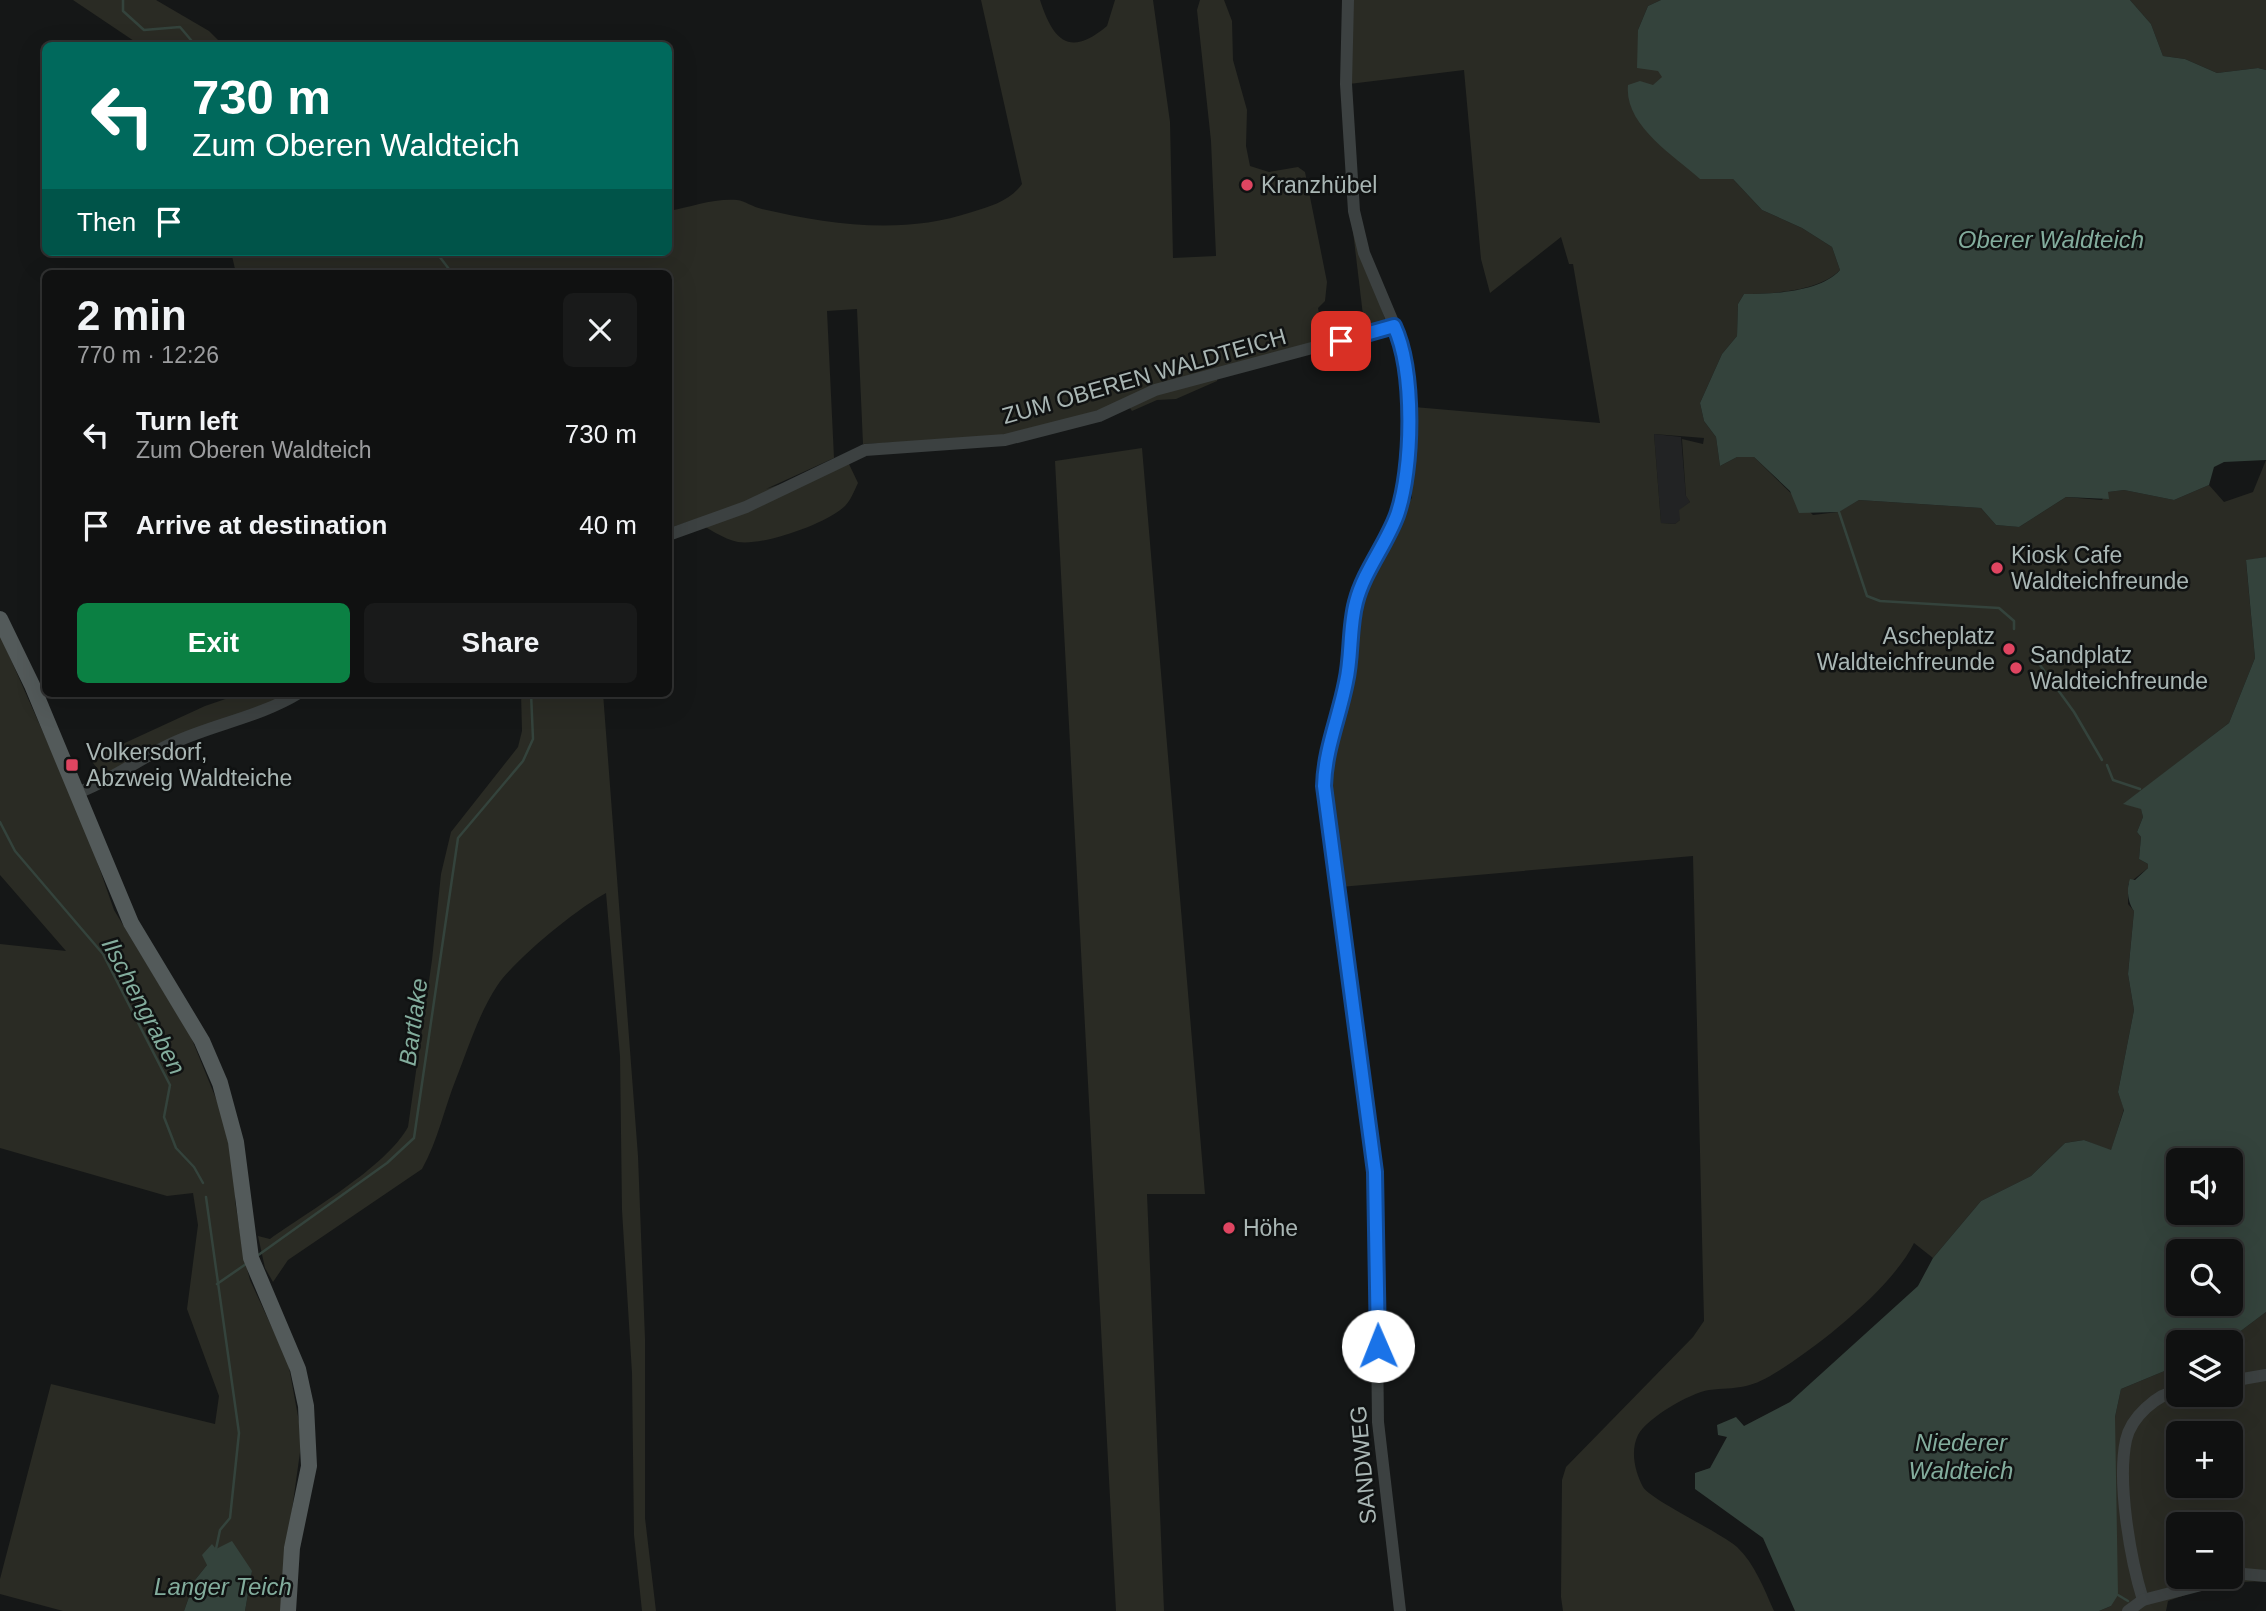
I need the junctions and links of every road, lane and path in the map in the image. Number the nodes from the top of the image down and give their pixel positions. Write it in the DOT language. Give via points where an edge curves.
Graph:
graph roads {
  1 [pos="1348,0"];
  2 [pos="1394,326"];
  3 [pos="672,535"];
  4 [pos="0,619"];
  5 [pos="292,697"];
  6 [pos="77,793"];
  7 [pos="2266,1375"];
  8 [pos="2243,1379"];
  9 [pos="2166,1395"];
  10 [pos="2266,1576"];
  11 [pos="2143,1600"];
  12 [pos="288,1611"];
  13 [pos="1400,1611"];
  14 [pos="2128,1611"];
  1 -- 2 [label="street, SANDWEG" via="1346,84 1354,211 1364,253"];
  2 -- 3 [label="street, ZUM OBEREN WALDTEICH" via="1155,390 1099,416 1005,440 865,450 746,507"];
  2 -- 13 [label="street, SANDWEG" via="1409,391 1403,493 1356,603 1347,681 1328,745 1324,786 1375,1172 1378,1422"];
  4 -- 6 [label="main road"];
  5 -- 6 [label="street" via="172,743"];
  6 -- 12 [label="main road" via="131,923 202,1041 220,1083 236,1142 252,1262 298,1369 309,1466 292,1548"];
  7 -- 8 [label="street"];
  9 -- 11 [label="street" via="2138,1417 2127,1437 2124,1457 2133,1561"];
  10 -- 11 [label="street" via="2244,1574"];
  11 -- 14 [label="street"];
}
